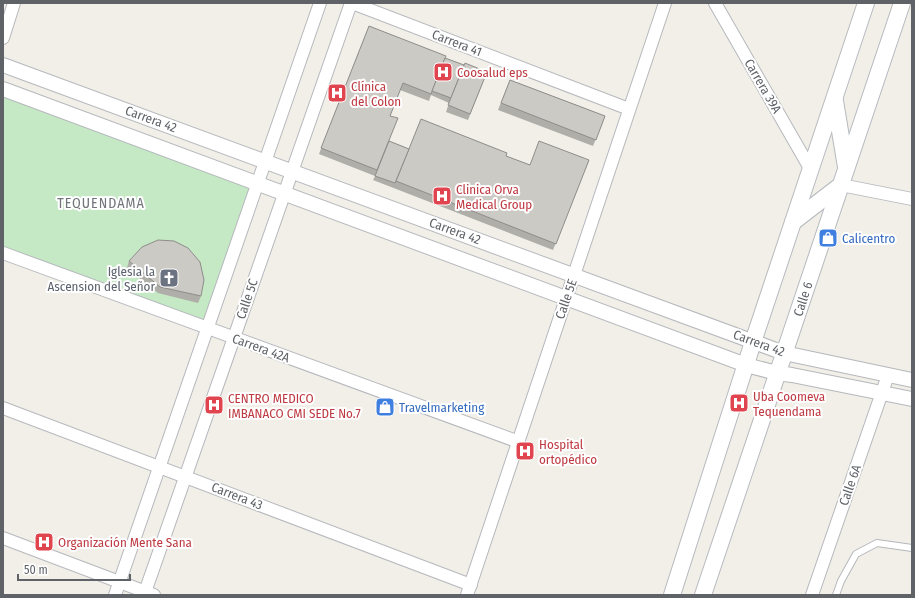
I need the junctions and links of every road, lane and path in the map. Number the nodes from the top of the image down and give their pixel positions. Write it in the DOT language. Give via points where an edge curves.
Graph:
graph roads {
  1 [pos="14,3"];
  2 [pos="320,3"];
  3 [pos="352,3"];
  4 [pos="665,3"];
  5 [pos="715,3"];
  6 [pos="866,3"];
  7 [pos="903,3"];
  8 [pos="912,5"];
  9 [pos="3,38"];
  10 [pos="3,65"];
  11 [pos="3,89"];
  12 [pos="834,98"];
  13 [pos="629,109"];
  14 [pos="266,161"];
  15 [pos="846,169"];
  16 [pos="811,170"];
  17 [pos="292,171"];
  18 [pos="258,184"];
  19 [pos="841,185"];
  20 [pos="284,194"];
  21 [pos="912,199"];
  22 [pos="793,222"];
  23 [pos="3,253"];
  24 [pos="575,275"];
  25 [pos="567,299"];
  26 [pos="208,328"];
  27 [pos="234,338"];
  28 [pos="753,342"];
  29 [pos="784,353"];
  30 [pos="746,365"];
  31 [pos="777,373"];
  32 [pos="888,375"];
  33 [pos="912,380"];
  34 [pos="882,393"];
  35 [pos="912,399"];
  36 [pos="3,408"];
  37 [pos="519,442"];
  38 [pos="160,467"];
  39 [pos="185,477"];
  40 [pos="3,538"];
  41 [pos="912,548"];
  42 [pos="120,582"];
  43 [pos="469,590"];
  44 [pos="148,594"];
  45 [pos="115,595"];
  46 [pos="672,595"];
  47 [pos="703,595"];
  48 [pos="812,595"];
  49 [pos="836,595"];
  1 -- 9 [label="street"];
  2 -- 14 [label="street"];
  3 -- 13 [label="street, Carrera 41"];
  3 -- 17 [label="street, Calle 5C"];
  4 -- 13 [label="street, Calle 5E"];
  5 -- 16 [label="street, Carrera 39A"];
  6 -- 12 [label="main road"];
  7 -- 8 [label="street"];
  7 -- 15 [label="main road, Calle 6"];
  10 -- 14 [label="street, Carrera 42"];
  11 -- 18 [label="street, Carrera 42"];
  12 -- 15 [label="main road"];
  12 -- 16 [label="main road"];
  13 -- 24 [label="street, Calle 5E"];
  14 -- 17 [label="street, Carrera 42"];
  14 -- 18 [label="street"];
  15 -- 19 [label="main road, Calle 6"];
  16 -- 22 [label="main road"];
  17 -- 20 [label="street, Calle 5C"];
  17 -- 24 [label="street, Carrera 42"];
  18 -- 20 [label="street, Carrera 42"];
  18 -- 26 [label="street"];
  19 -- 21 [label="street"];
  19 -- 22 [label="main road"];
  19 -- 29 [label="main road, Calle 6"];
  20 -- 25 [label="street, Carrera 42"];
  20 -- 27 [label="street, Calle 5C"];
  22 -- 28 [label="main road"];
  23 -- 26 [label="street, Carrera 42A"];
  24 -- 25 [label="street, Calle 5E"];
  24 -- 28 [label="street, Carrera 42"];
  25 -- 30 [label="street, Carrera 42"];
  25 -- 37 [label="street, Calle 5E"];
  26 -- 27 [label="street, Carrera 42A"];
  26 -- 38 [label="street"];
  27 -- 37 [label="street, Carrera 42A"];
  27 -- 39 [label="street, Calle 5C"];
  28 -- 29 [label="street, Carrera 42"];
  28 -- 30 [label="main road"];
  29 -- 31 [label="main road, Calle 6"];
  29 -- 32 [label="street, Carrera 42"];
  30 -- 31 [label="street, Carrera 42"];
  30 -- 46 [label="main road"];
  31 -- 34 [label="street, Carrera 42"];
  31 -- 47 [label="main road, Calle 6"];
  32 -- 33 [label="street, Carrera 42"];
  32 -- 34 [label="street, Calle 6A"];
  34 -- 35 [label="street, Carrera 42"];
  34 -- 48 [label="street, Calle 6A"];
  36 -- 38 [label="street, Carrera 43"];
  37 -- 43 [label="street, Calle 5E"];
  38 -- 39 [label="street, Carrera 43"];
  38 -- 42 [label="street"];
  39 -- 43 [label="street, Carrera 43"];
  39 -- 44 [label="street, Calle 5C"];
  40 -- 42 [label="street"];
  41 -- 49 [label="lane" via="877,542 856,554"];
  42 -- 44 [label="street"];
  42 -- 45 [label="street"];
}
